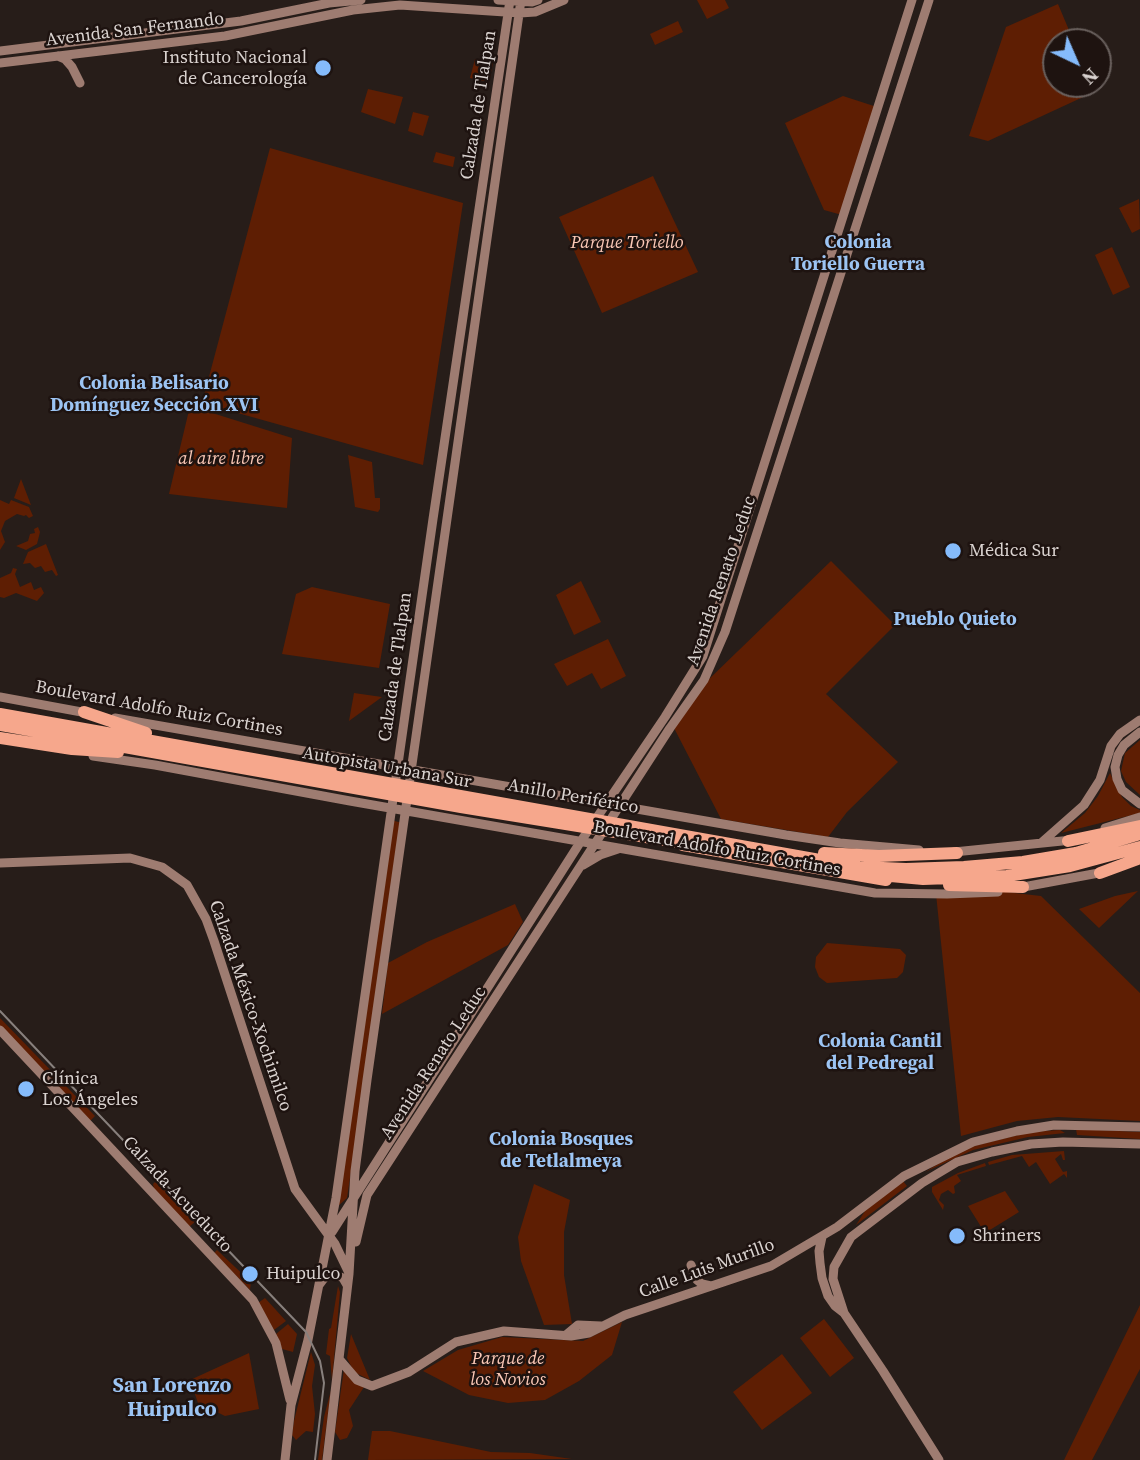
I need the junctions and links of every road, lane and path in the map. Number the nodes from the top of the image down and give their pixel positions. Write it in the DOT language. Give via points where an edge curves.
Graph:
graph roads {
  1 [pos="361,0"];
  2 [pos="498,0"];
  3 [pos="538,0"];
  4 [pos="564,0"];
  5 [pos="912,0"];
  6 [pos="929,0"];
  7 [pos="510,1"];
  8 [pos="521,1"];
  9 [pos="312,7"];
  10 [pos="510,13"];
  11 [pos="520,13"];
  12 [pos="317,18"];
  13 [pos="193,27"];
  14 [pos="190,41"];
  15 [pos="0,51"];
  16 [pos="56,55"];
  17 [pos="0,63"];
  18 [pos="80,83"];
  19 [pos="738,545"];
  20 [pos="751,548"];
  21 [pos="411,677"];
  22 [pos="0,697"];
  23 [pos="420,705"];
  24 [pos="0,706"];
  25 [pos="84,712"];
  26 [pos="0,716"];
  27 [pos="1140,720"];
  28 [pos="0,727"];
  29 [pos="1140,732"];
  30 [pos="0,740"];
  31 [pos="186,747"];
  32 [pos="158,751"];
  33 [pos="87,755"];
  34 [pos="398,767"];
  35 [pos="410,769"];
  36 [pos="607,804"];
  37 [pos="1140,804"];
  38 [pos="619,807"];
  39 [pos="393,809"];
  40 [pos="405,811"];
  41 [pos="1140,817"];
  42 [pos="577,821"];
  43 [pos="1140,826"];
  44 [pos="623,829"];
  45 [pos="1140,834"];
  46 [pos="1140,840"];
  47 [pos="581,841"];
  48 [pos="1068,841"];
  49 [pos="595,844"];
  50 [pos="1038,845"];
  51 [pos="1140,847"];
  52 [pos="620,849"];
  53 [pos="780,851"];
  54 [pos="957,853"];
  55 [pos="1140,859"];
  56 [pos="0,863"];
  57 [pos="581,866"];
  58 [pos="1100,873"];
  59 [pos="910,883"];
  60 [pos="1023,887"];
  61 [pos="0,1030"];
  62 [pos="1140,1127"];
  63 [pos="1140,1144"];
  64 [pos="356,1162"];
  65 [pos="374,1166"];
  66 [pos="918,1168"];
  67 [pos="904,1176"];
  68 [pos="922,1184"];
  69 [pos="912,1191"];
  70 [pos="353,1201"];
  71 [pos="323,1233"];
  72 [pos="822,1237"];
  73 [pos="350,1264"];
  74 [pos="691,1265"];
  75 [pos="349,1274"];
  76 [pos="712,1286"];
  77 [pos="318,1287"];
  78 [pos="347,1287"];
  79 [pos="844,1313"];
  80 [pos="339,1359"];
  81 [pos="291,1405"];
  82 [pos="285,1460"];
  83 [pos="327,1460"];
  84 [pos="939,1460"];
  1 -- 9 [label="main road, Avenida San Fernando"];
  2 -- 7 [label="main road"];
  3 -- 8 [label="main road"];
  4 -- 11 [label="main road, Avenida San Fernando"];
  5 -- 19 [label="main road, Avenida Renato Leduc"];
  6 -- 20 [label="main road, Avenida Renato Leduc"];
  7 -- 8 [label="main road"];
  7 -- 10 [label="main road, Calzada de Tlalpan"];
  8 -- 11 [label="main road, Calzada de Tlalpan"];
  9 -- 12 [label="main road" via="310,14"];
  9 -- 13 [label="main road, Avenida San Fernando"];
  10 -- 11 [label="main road, Avenida San Fernando"];
  10 -- 12 [label="main road, Avenida San Fernando" via="400,5"];
  10 -- 21 [label="main road, Calzada de Tlalpan"];
  11 -- 23 [label="main road, Calzada de Tlalpan"];
  12 -- 14 [label="main road, Avenida San Fernando"];
  13 -- 14 [label="main road"];
  13 -- 15 [label="main road, Avenida San Fernando"];
  14 -- 16 [label="main road, Avenida San Fernando"];
  16 -- 17 [label="main road, Avenida San Fernando"];
  16 -- 18 [label="main road" via="72,67"];
  19 -- 20 [label="main road"];
  19 -- 36 [label="main road, Avenida Renato Leduc" via="703,656"];
  20 -- 38 [label="main road, Avenida Renato Leduc" via="725,632 704,680"];
  21 -- 23 [label="main road" via="413,702"];
  21 -- 34 [label="main road, Calzada de Tlalpan"];
  22 -- 25 [label="main road, Boulevard Adolfo Ruiz Cortines"];
  23 -- 35 [label="main road, Calzada de Tlalpan"];
  24 -- 32 [label="highway" via="111,728"];
  25 -- 31 [label="highway"];
  25 -- 34 [label="main road, Boulevard Adolfo Ruiz Cortines"];
  26 -- 31 [label="highway, Anillo Periférico"];
  26 -- 32 [label="highway, Autopista Urbana Sur"];
  27 -- 50 [label="main road" via="1111,746 1100,780 1084,806"];
  28 -- 32 [label="highway, Autopista Urbana Sur"];
  29 -- 37 [label="main road" via="1124,744 1115,767 1122,790"];
  30 -- 32 [label="highway" via="72,750"];
  30 -- 33 [label="main road, Boulevard Adolfo Ruiz Cortines"];
  31 -- 42 [label="highway, Anillo Periférico"];
  32 -- 33 [label="highway"];
  32 -- 42 [label="highway, Anillo Periférico" via="422,803"];
  32 -- 46 [label="highway, Autopista Urbana Sur" via="900,872 1046,865"];
  32 -- 51 [label="highway, Autopista Urbana Sur" via="461,807 898,878 1007,876 1070,866"];
  33 -- 39 [label="main road, Boulevard Adolfo Ruiz Cortines"];
  34 -- 35 [label="main road, Boulevard Adolfo Ruiz Cortines"];
  34 -- 39 [label="main road, Calzada de Tlalpan"];
  35 -- 36 [label="main road, Boulevard Adolfo Ruiz Cortines"];
  35 -- 40 [label="main road, Calzada de Tlalpan"];
  36 -- 38 [label="main road, Boulevard Adolfo Ruiz Cortines"];
  36 -- 47 [label="main road, Avenida Renato Leduc"];
  38 -- 49 [label="main road, Avenida Renato Leduc"];
  38 -- 54 [label="main road, Boulevard Adolfo Ruiz Cortines" via="840,844"];
  39 -- 40 [label="main road, Boulevard Adolfo Ruiz Cortines"];
  39 -- 71 [label="main road, Calzada de Tlalpan"];
  40 -- 47 [label="main road, Boulevard Adolfo Ruiz Cortines"];
  40 -- 64 [label="main road, Calzada de Tlalpan"];
  41 -- 48 [label="main road, Boulevard Adolfo Ruiz Cortines"];
  42 -- 44 [label="highway, Anillo Periférico"];
  43 -- 48 [label="highway"];
  44 -- 53 [label="highway, Anillo Periférico"];
  44 -- 59 [label="highway, Anillo Periférico"];
  45 -- 53 [label="highway, Anillo Periférico" via="1048,859 964,867 859,867"];
  47 -- 49 [label="main road, Boulevard Adolfo Ruiz Cortines"];
  47 -- 65 [label="main road, Avenida Renato Leduc"];
  48 -- 50 [label="main road, Boulevard Adolfo Ruiz Cortines"];
  49 -- 52 [label="main road, Boulevard Adolfo Ruiz Cortines"];
  49 -- 57 [label="main road, Avenida Renato Leduc"];
  50 -- 54 [label="main road, Boulevard Adolfo Ruiz Cortines"];
  52 -- 57 [label="main road"];
  52 -- 60 [label="main road, Boulevard Adolfo Ruiz Cortines" via="875,893 947,894"];
  53 -- 54 [label="highway" via="879,856"];
  55 -- 58 [label="highway"];
  55 -- 59 [label="highway, Anillo Periférico" via="1050,876"];
  56 -- 71 [label="main road, Calzada México-Xochimilco" via="130,858 162,867 187,885 214,941 295,1189"];
  57 -- 73 [label="main road, Avenida Renato Leduc" via="367,1195"];
  58 -- 60 [label="main road, Boulevard Adolfo Ruiz Cortines"];
  59 -- 60 [label="highway"];
  61 -- 81 [label="main road, Calzada Acueducto" via="253,1300 279,1350"];
  62 -- 66 [label="main road, Calle Luis Murillo" via="1072,1124 1017,1131 973,1142"];
  63 -- 68 [label="main road" via="1031,1144 957,1162"];
  64 -- 65 [label="main road" via="363,1171"];
  64 -- 70 [label="main road, Calzada de Tlalpan"];
  65 -- 70 [label="main road, Avenida Renato Leduc"];
  66 -- 67 [label="main road, Calle Luis Murillo"];
  66 -- 68 [label="main road"];
  67 -- 69 [label="main road"];
  67 -- 72 [label="main road, Calle Luis Murillo"];
  68 -- 69 [label="main road"];
  69 -- 79 [label="main road" via="851,1237 834,1266 833,1279"];
  70 -- 71 [label="main road, Avenida Renato Leduc"];
  70 -- 73 [label="main road, Calzada de Tlalpan"];
  71 -- 75 [label="main road, Calzada México-Xochimilco"];
  71 -- 77 [label="main road, Calzada de Tlalpan"];
  72 -- 76 [label="main road, Calle Luis Murillo" via="771,1266"];
  72 -- 79 [label="main road" via="822,1278 835,1307"];
  73 -- 75 [label="main road, Calzada de Tlalpan"];
  74 -- 76 [label="main road" via="697,1280"];
  75 -- 78 [label="main road, Calzada de Tlalpan"];
  76 -- 80 [label="main road, Calle Luis Murillo" via="625,1315 589,1333 504,1331 456,1342 409,1372 372,1387 357,1380"];
  77 -- 78 [label="main road" via="334,1274 343,1278"];
  77 -- 81 [label="main road, Calzada de Tlalpan"];
  78 -- 80 [label="main road, Calzada de Tlalpan"];
  79 -- 84 [label="main road"];
  80 -- 83 [label="main road, Calzada de Tlalpan"];
  81 -- 82 [label="main road, Calzada de Tlalpan"];
}
